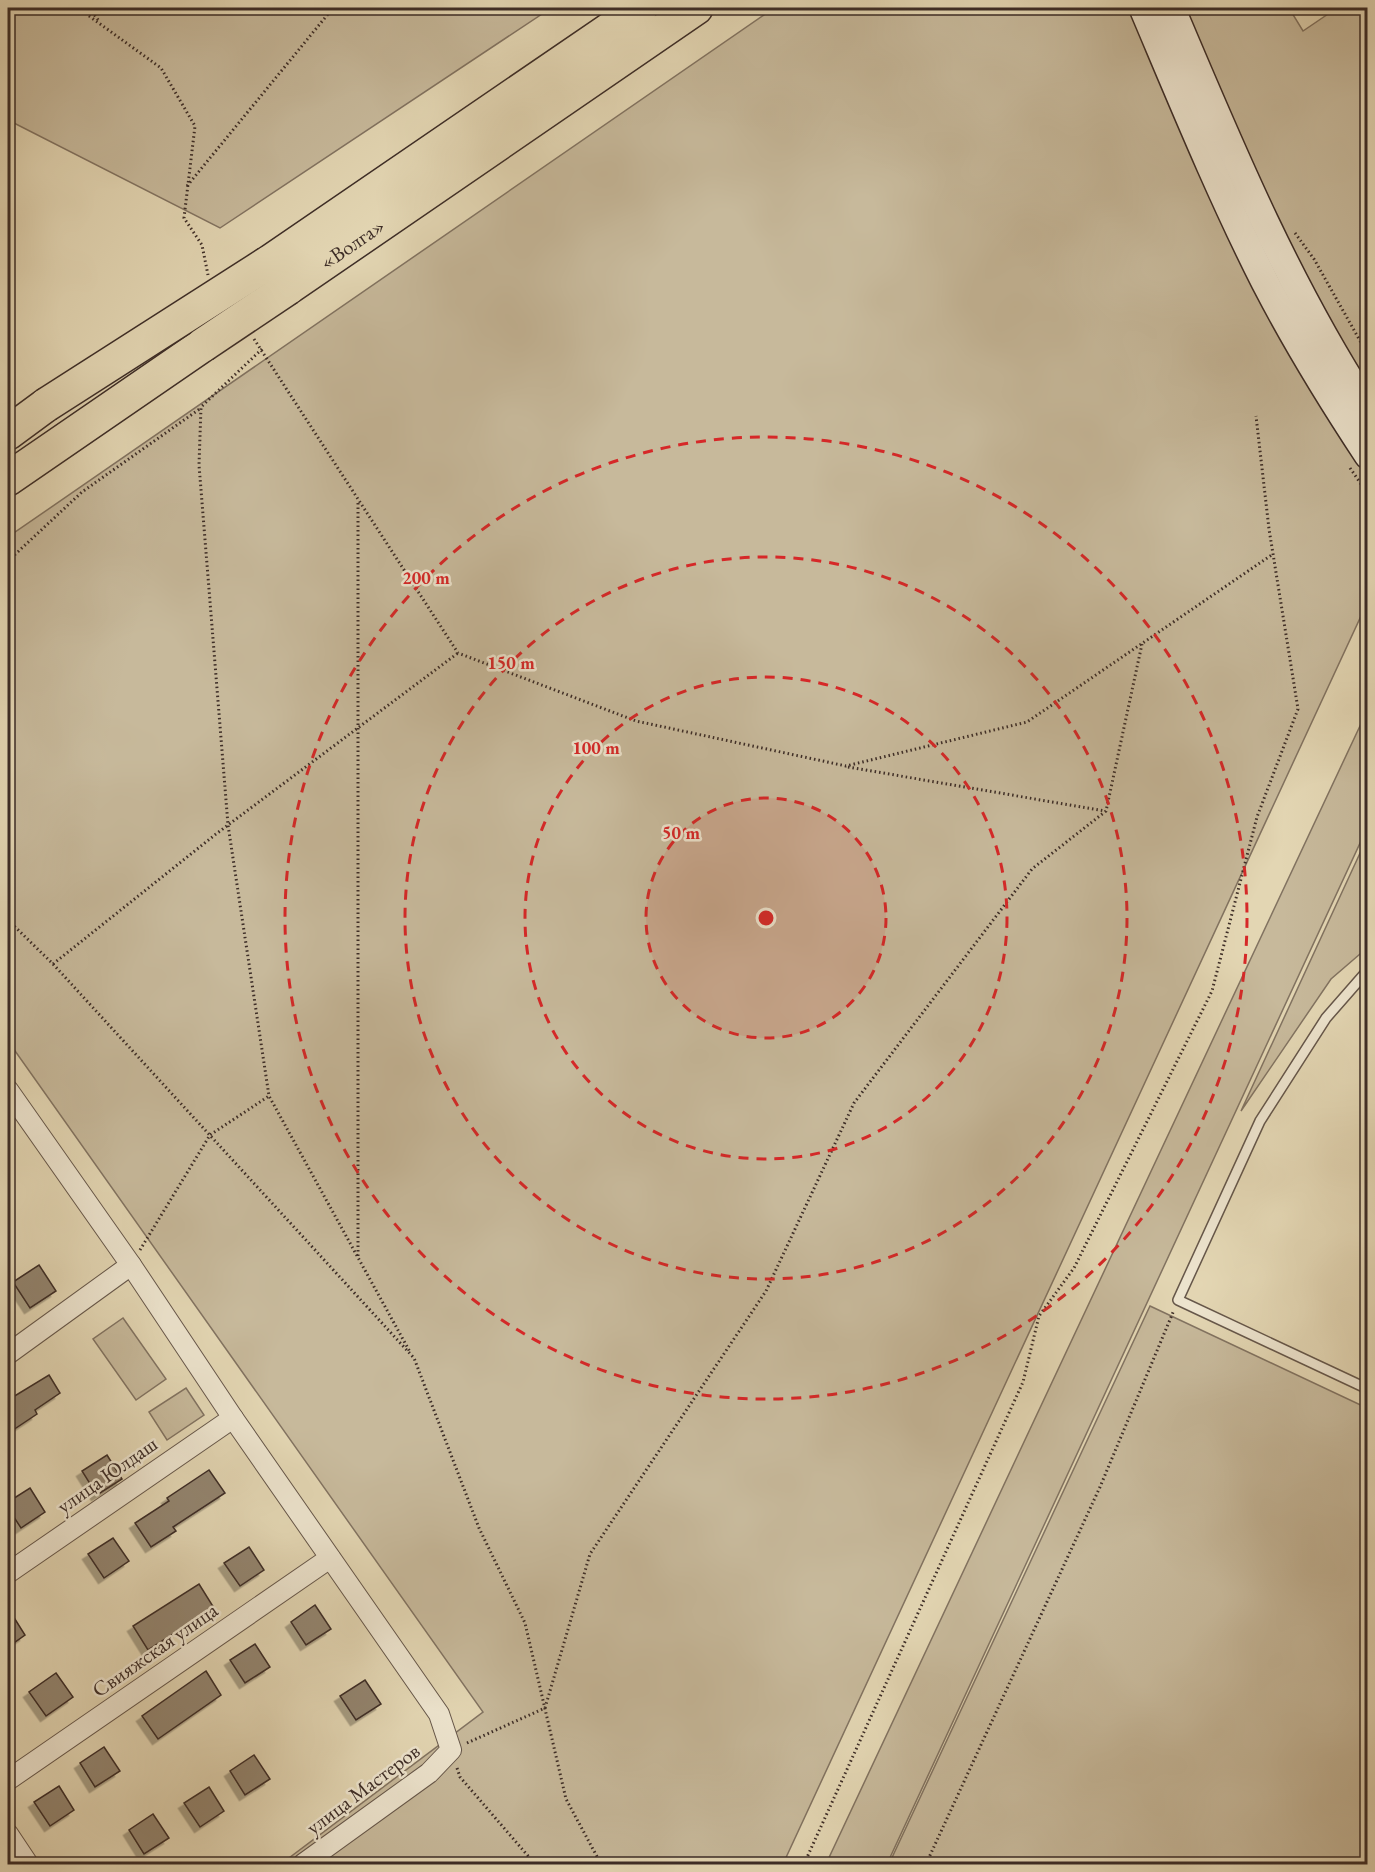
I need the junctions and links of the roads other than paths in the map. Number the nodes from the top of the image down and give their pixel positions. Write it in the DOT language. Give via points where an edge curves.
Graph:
graph roads {
  1 [pos="641,8"];
  2 [pos="696,8"];
  3 [pos="1143,8"];
  4 [pos="1171,8"];
  5 [pos="1365,403"];
  6 [pos="8,434"];
  7 [pos="1368,455"];
  8 [pos="8,479"];
  9 [pos="1368,970"];
  10 [pos="8,1090"];
  11 [pos="131,1265"];
  12 [pos="8,1354"];
  13 [pos="1368,1389"];
  14 [pos="233,1418"];
  15 [pos="330,1558"];
  16 [pos="8,1573"];
  17 [pos="8,1780"];
  18 [pos="8,1834"];
  19 [pos="28,1864"];
  20 [pos="303,1864"];
  1 -- 6 [label="highway, «Волга», bridge"];
  2 -- 8 [label="highway, «Волга», bridge"];
  3 -- 7 [label="street" via="1266,284"];
  4 -- 5 [label="street" via="1263,220 1311,315"];
  9 -- 13 [label="lane" via="1326,1018 1260,1121 1178,1300"];
  10 -- 11 [label="street"];
  11 -- 12 [label="street"];
  11 -- 14 [label="street"];
  14 -- 15 [label="street"];
  14 -- 16 [label="street, улица Юлдаш"];
  15 -- 17 [label="street, Свияжская улица"];
  15 -- 20 [label="street, улица Мастеров" via="439,1714 451,1750 429,1773"];
  18 -- 19 [label="street"];
}
